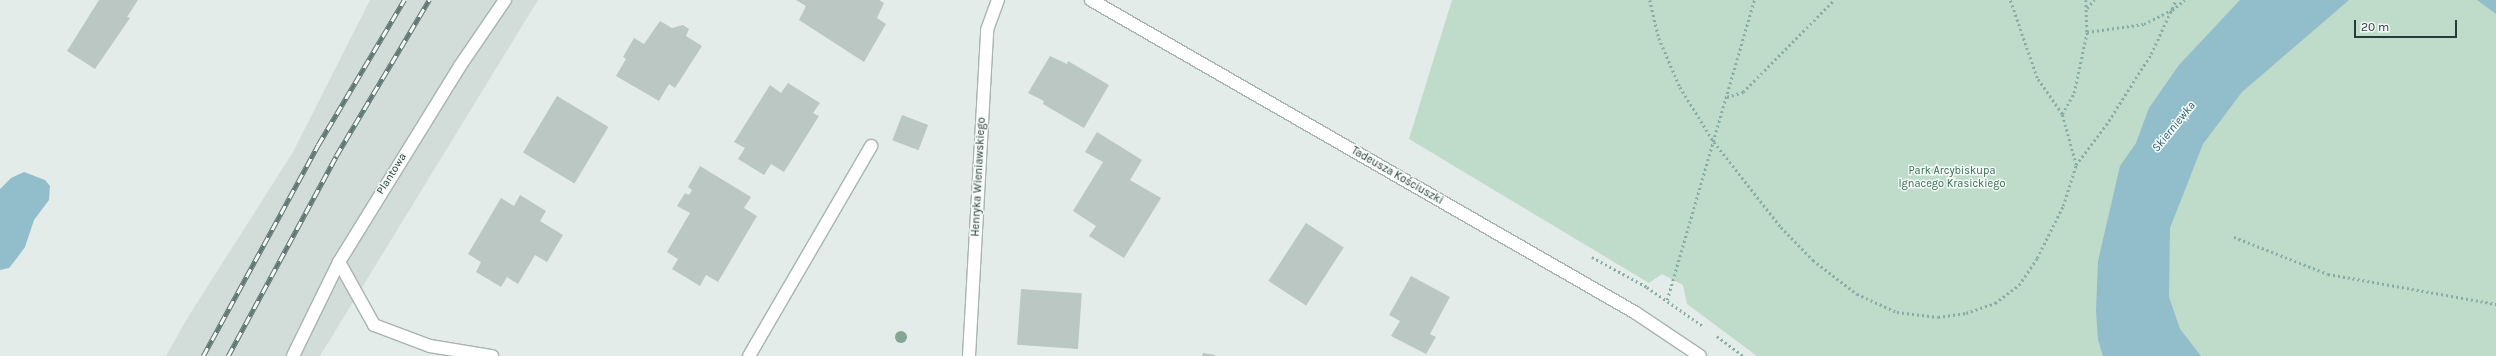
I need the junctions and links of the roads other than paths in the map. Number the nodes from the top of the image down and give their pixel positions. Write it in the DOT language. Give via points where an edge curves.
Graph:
graph roads {
  1 [pos="505,0"];
  2 [pos="998,0"];
  3 [pos="1091,0"];
  4 [pos="871,146"];
  5 [pos="339,262"];
  6 [pos="293,356"];
  7 [pos="492,356"];
  8 [pos="749,356"];
  9 [pos="969,356"];
  10 [pos="1700,356"];
  1 -- 5 [label="street, Plantowa" via="460,66"];
  2 -- 9 [label="street, Henryka Wieniawskiego" via="987,30"];
  3 -- 10 [label="street, Tadeusza Kościuszki" via="1636,313"];
  4 -- 8 [label="street"];
  5 -- 6 [label="street, Plantowa"];
  5 -- 7 [label="street" via="374,325 430,346"];
}
